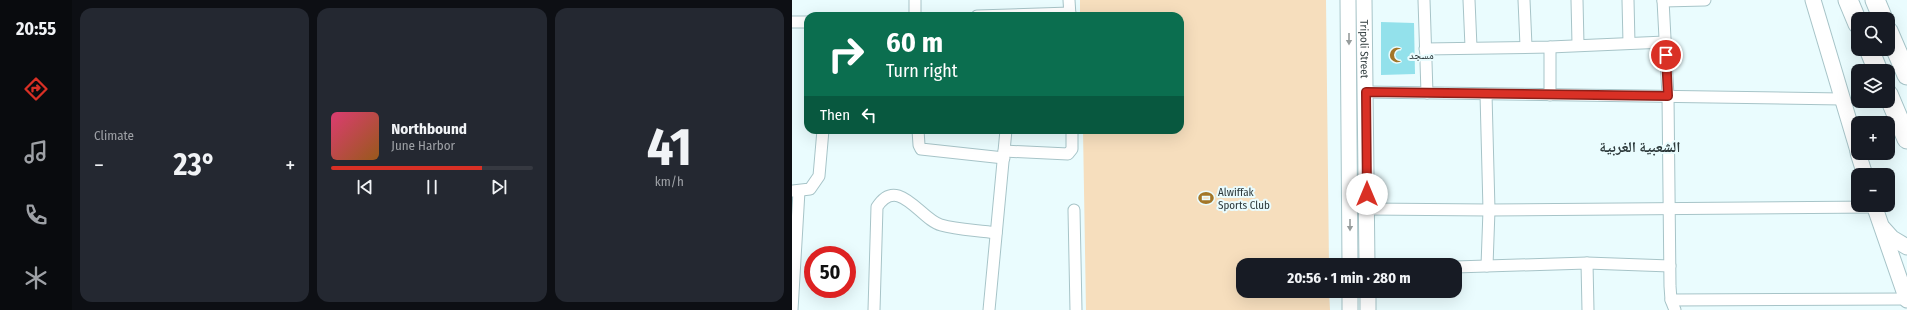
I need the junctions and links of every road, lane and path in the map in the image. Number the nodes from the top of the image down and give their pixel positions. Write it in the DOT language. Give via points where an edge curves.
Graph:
graph roads {
  1 [pos="915,0"];
  2 [pos="1069,0"];
  3 [pos="1348,0"];
  4 [pos="1364,0"];
  5 [pos="1424,0"];
  6 [pos="1469,0"];
  7 [pos="1524,0"];
  8 [pos="1577,0"];
  9 [pos="1628,0"];
  10 [pos="1663,0"];
  11 [pos="1705,0"];
  12 [pos="1813,0"];
  13 [pos="1848,0"];
  14 [pos="1875,0"];
  15 [pos="915,12"];
  16 [pos="1070,12"];
  17 [pos="1853,12"];
  18 [pos="1880,12"];
  19 [pos="792,22"];
  20 [pos="804,22"];
  21 [pos="1665,42"];
  22 [pos="1628,43"];
  23 [pos="1578,44"];
  24 [pos="1526,46"];
  25 [pos="1550,46"];
  26 [pos="1471,47"];
  27 [pos="1895,47"];
  28 [pos="1425,49"];
  29 [pos="1907,75"];
  30 [pos="1366,92"];
  31 [pos="1427,93"];
  32 [pos="1486,94"];
  33 [pos="1550,95"];
  34 [pos="1668,96"];
  35 [pos="1842,98"];
  36 [pos="1894,108"];
  37 [pos="1851,128"];
  38 [pos="823,134"];
  39 [pos="918,134"];
  40 [pos="1006,134"];
  41 [pos="1072,134"];
  42 [pos="1907,138"];
  43 [pos="1004,155"];
  44 [pos="796,191"];
  45 [pos="1851,206"];
  46 [pos="1669,207"];
  47 [pos="1367,209"];
  48 [pos="1074,210"];
  49 [pos="1489,210"];
  50 [pos="1876,212"];
  51 [pos="1882,227"];
  52 [pos="996,233"];
  53 [pos="1907,247"];
  54 [pos="1907,256"];
  55 [pos="1350,258"];
  56 [pos="1367,258"];
  57 [pos="1586,263"];
  58 [pos="1488,266"];
  59 [pos="1670,266"];
  60 [pos="1462,267"];
  61 [pos="1894,267"];
  62 [pos="1904,284"];
  63 [pos="1350,298"];
  64 [pos="1368,298"];
  65 [pos="1907,300"];
  66 [pos="1673,305"];
  67 [pos="792,310"];
  68 [pos="874,310"];
  69 [pos="989,310"];
  70 [pos="1076,310"];
  71 [pos="1350,310"];
  72 [pos="1368,310"];
  73 [pos="1588,310"];
  1 -- 15 [label="street"];
  2 -- 16 [label="street"];
  3 -- 55 [label="main road, Tripoli Street, one-way"];
  4 -- 30 [label="main road, Tripoli Street"];
  5 -- 28 [label="street"];
  6 -- 26 [label="street"];
  7 -- 24 [label="street"];
  8 -- 23 [label="street"];
  9 -- 22 [label="street"];
  10 -- 11 [label="street"];
  10 -- 21 [label="street"];
  12 -- 35 [label="main road"];
  13 -- 17 [label="highway"];
  14 -- 18 [label="highway"];
  19 -- 20 [label="street"];
  21 -- 22 [label="street"];
  21 -- 34 [label="street"];
  22 -- 23 [label="street"];
  23 -- 25 [label="street"];
  24 -- 25 [label="street"];
  24 -- 26 [label="street"];
  25 -- 33 [label="street"];
  26 -- 28 [label="street"];
  27 -- 29 [label="highway"];
  28 -- 31 [label="street"];
  30 -- 31 [label="street"];
  30 -- 47 [label="main road, Tripoli Street"];
  31 -- 32 [label="street"];
  32 -- 33 [label="street"];
  32 -- 49 [label="street"];
  33 -- 34 [label="street"];
  34 -- 35 [label="street"];
  34 -- 46 [label="street"];
  35 -- 37 [label="main road"];
  36 -- 42 [label="highway"];
  38 -- 44 [label="street" via="819,176 810,188"];
  39 -- 43 [label="street" via="921,149"];
  40 -- 43 [label="street"];
  41 -- 43 [label="street" via="1072,149 1068,154"];
  43 -- 52 [label="street"];
  44 -- 67 [label="street"];
  45 -- 46 [label="street"];
  46 -- 49 [label="street"];
  46 -- 59 [label="street"];
  47 -- 49 [label="street"];
  47 -- 56 [label="main road, Tripoli Street"];
  48 -- 70 [label="street"];
  49 -- 58 [label="street"];
  50 -- 51 [label="main road"];
  51 -- 53 [label="main road" via="1892,238"];
  51 -- 61 [label="main road"];
  52 -- 68 [label="street" via="940,225 928,218 914,204 897,195 881,200 877,207"];
  52 -- 69 [label="street"];
  54 -- 61 [label="main road"];
  57 -- 58 [label="street"];
  57 -- 59 [label="street"];
  57 -- 73 [label="street"];
  58 -- 60 [label="street"];
  59 -- 66 [label="street"];
  61 -- 62 [label="main road"];
  62 -- 65 [label="main road"];
  63 -- 71 [label="main road"];
  64 -- 72 [label="main road"];
  65 -- 66 [label="street"];
}
